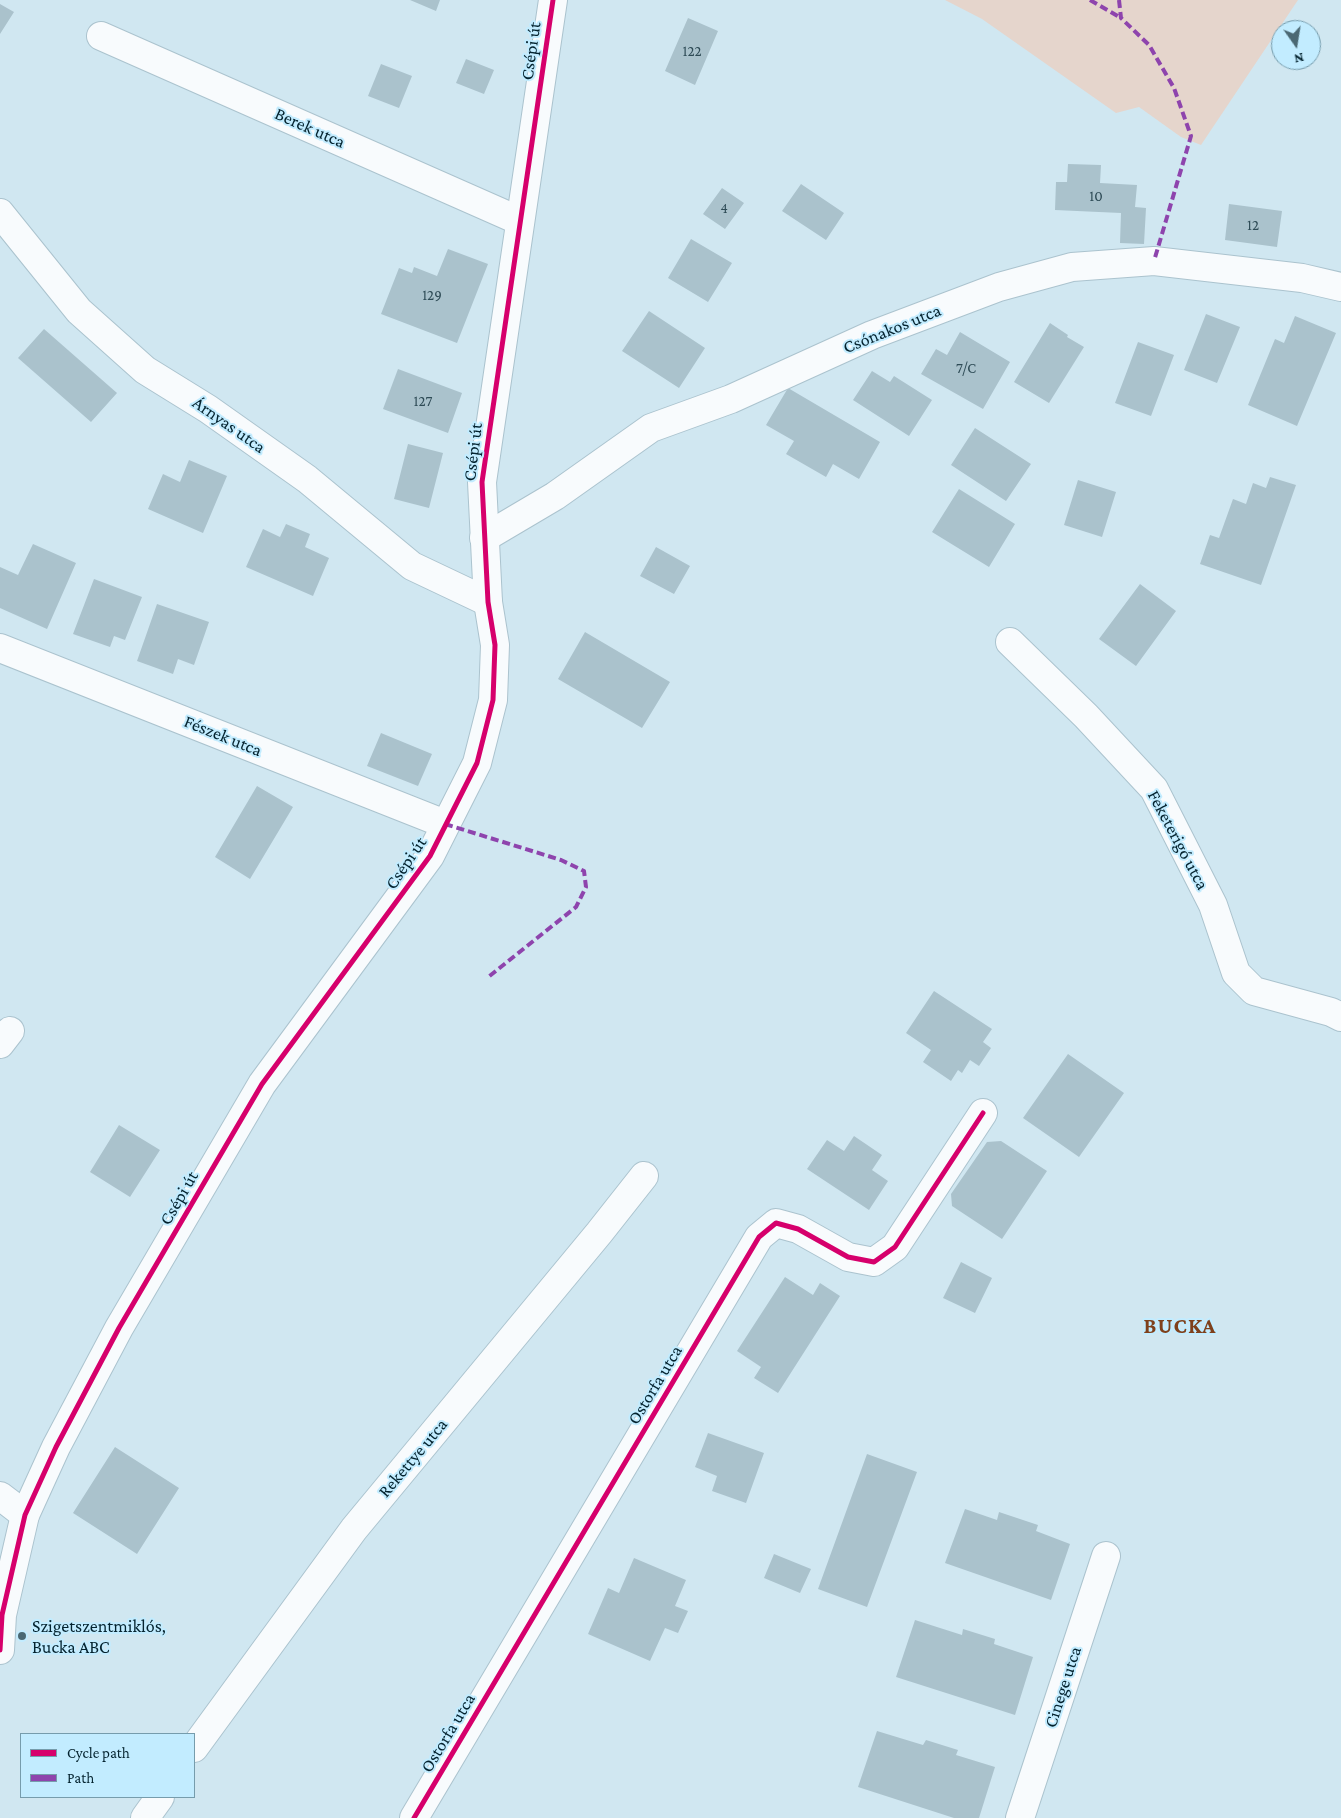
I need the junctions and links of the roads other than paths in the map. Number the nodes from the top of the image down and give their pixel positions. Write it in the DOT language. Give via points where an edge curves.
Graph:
graph roads {
  1 [pos="553,0"];
  2 [pos="101,36"];
  3 [pos="0,212"];
  4 [pos="520,221"];
  5 [pos="1341,287"];
  6 [pos="484,538"];
  7 [pos="488,602"];
  8 [pos="1010,642"];
  9 [pos="0,648"];
  10 [pos="445,824"];
  11 [pos="1341,1017"];
  12 [pos="983,1113"];
  13 [pos="644,1176"];
  14 [pos="0,1496"];
  15 [pos="25,1515"];
  16 [pos="1106,1556"];
  17 [pos="0,1650"];
  18 [pos="195,1747"];
  19 [pos="159,1798"];
  20 [pos="145,1818"];
  21 [pos="414,1818"];
  22 [pos="1020,1818"];
  1 -- 4 [label="street, Csépi út"];
  2 -- 4 [label="street, Berek utca"];
  3 -- 7 [label="street, Árnyas utca" via="79,311 145,370 208,409 306,479 412,566"];
  4 -- 6 [label="street, Csépi út" via="482,482"];
  5 -- 6 [label="street, Csónakos utca" via="1302,278 1154,261 1072,267 999,287 872,335 731,399 651,428 555,496"];
  6 -- 7 [label="street, Csépi út"];
  7 -- 10 [label="street, Csépi út" via="495,645 493,700 477,763"];
  8 -- 11 [label="street, Feketerigó utca" via="1086,716 1154,789 1213,905 1236,973 1254,990"];
  9 -- 10 [label="street, Fészek utca"];
  10 -- 15 [label="street, Csépi út" via="430,856 262,1084 119,1328 56,1447"];
  12 -- 21 [label="street, Ostorfa utca" via="894,1247 874,1262 848,1257 798,1229 776,1223 759,1237"];
  13 -- 18 [label="street, Rekettye utca" via="354,1529"];
  14 -- 15 [label="street"];
  15 -- 17 [label="street, Csépi út" via="2,1615"];
  16 -- 22 [label="street, Cinege utca"];
  19 -- 20 [label="street"];
}
